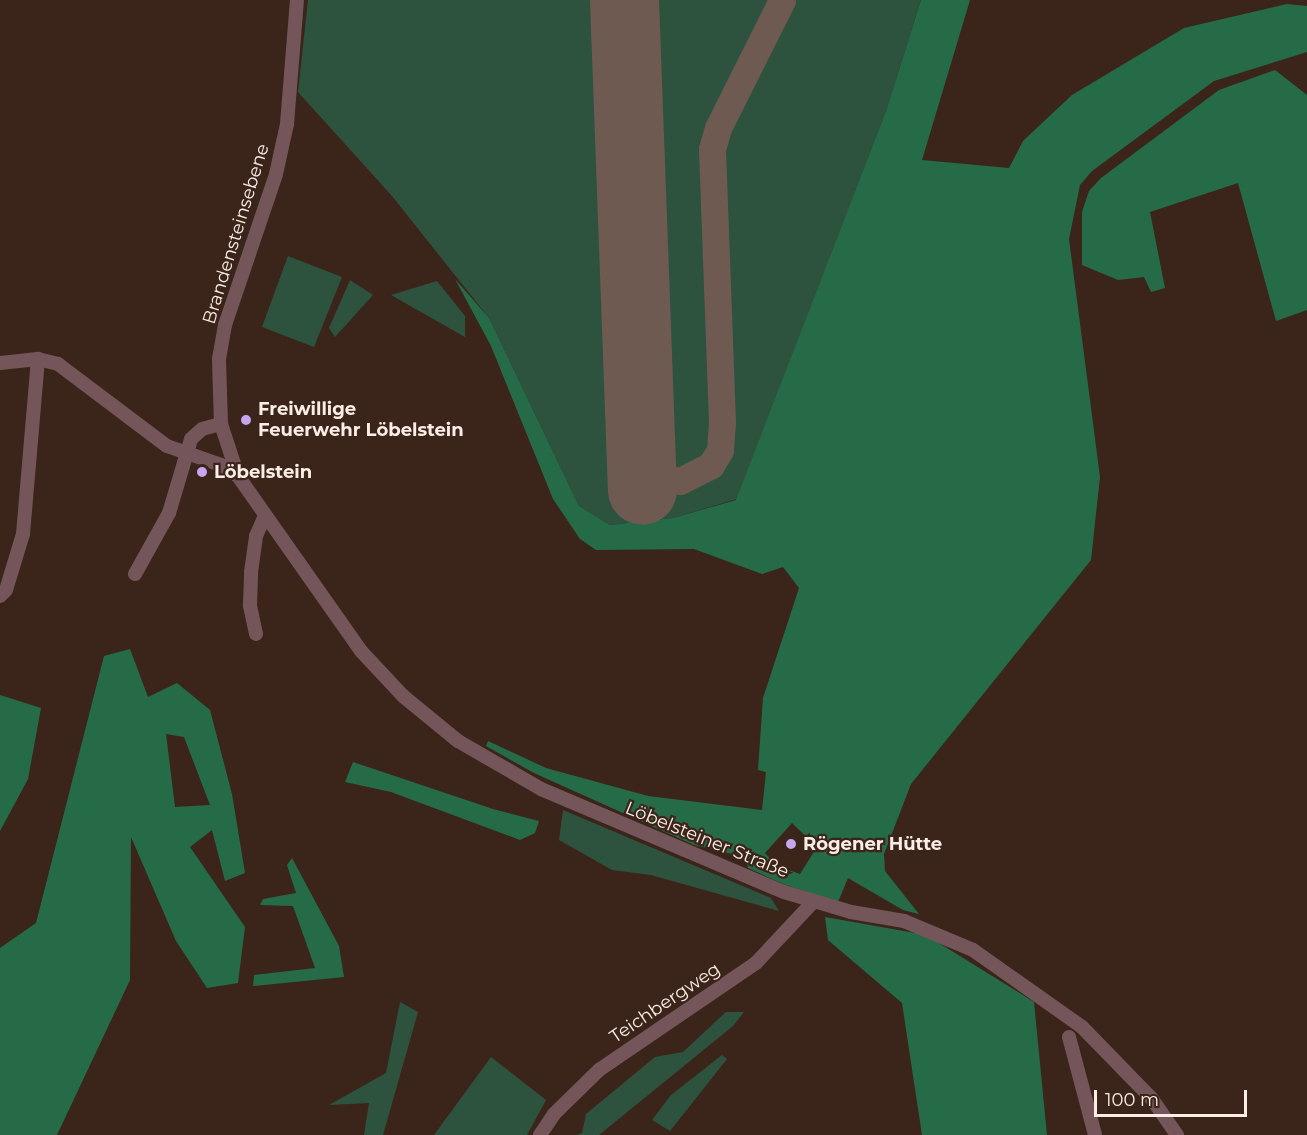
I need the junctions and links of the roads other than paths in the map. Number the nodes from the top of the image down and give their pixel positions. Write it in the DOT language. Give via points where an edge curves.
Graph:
graph roads {
  1 [pos="297,0"];
  2 [pos="38,359"];
  3 [pos="0,363"];
  4 [pos="221,424"];
  5 [pos="188,453"];
  6 [pos="238,476"];
  7 [pos="265,516"];
  8 [pos="135,574"];
  9 [pos="0,596"];
  10 [pos="255,634"];
  11 [pos="813,902"];
  12 [pos="1069,1037"];
  13 [pos="540,1135"];
  14 [pos="1095,1135"];
  15 [pos="1177,1135"];
  1 -- 4 [label="street, Brandensteinsebene" via="287,124 276,174 225,325 219,359"];
  2 -- 3 [label="street, Löbelsteiner Straße"];
  2 -- 5 [label="street, Löbelsteiner Straße" via="71,372 148,433"];
  2 -- 9 [label="street" via="23,534 6,590"];
  4 -- 5 [label="street" via="198,431 190,439"];
  4 -- 6 [label="street, Brandensteinsebene"];
  5 -- 6 [label="street, Löbelsteiner Straße"];
  5 -- 8 [label="street" via="169,513"];
  6 -- 7 [label="street, Löbelsteiner Straße"];
  7 -- 10 [label="street" via="256,536 251,572 250,605"];
  7 -- 11 [label="street, Löbelsteiner Straße" via="361,651 403,696 458,741 542,789"];
  11 -- 13 [label="street, Teichbergweg" via="756,963 599,1070 554,1114"];
  11 -- 15 [label="street, Löbelsteiner Straße" via="933,931 1003,969 1054,1005 1109,1053 1152,1099"];
  12 -- 14 [label="street"];
}
